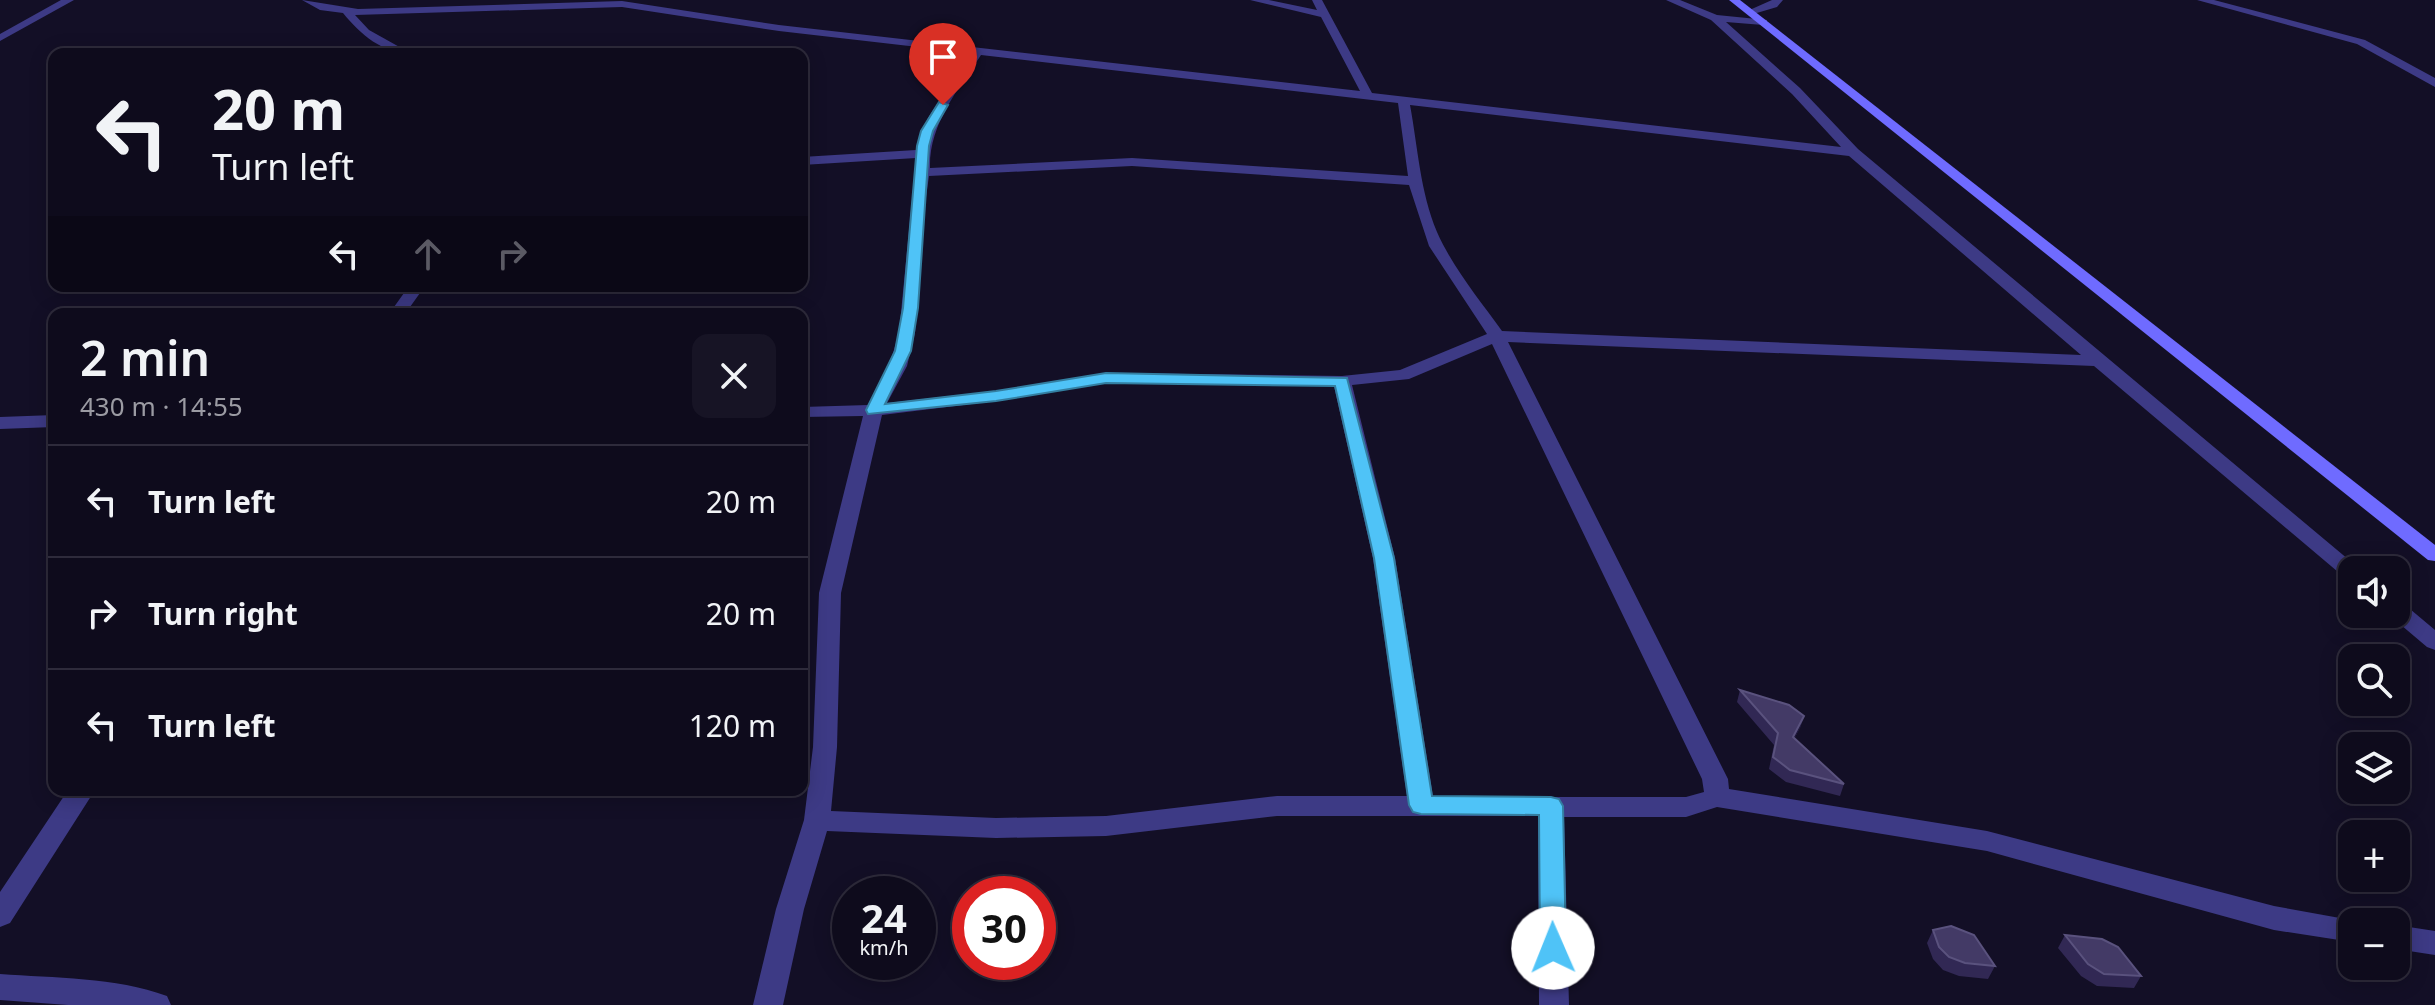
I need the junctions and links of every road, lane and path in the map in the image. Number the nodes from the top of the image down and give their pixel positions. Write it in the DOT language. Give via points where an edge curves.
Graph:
graph roads {
  1 [pos="69,0"];
  2 [pos="307,0"];
  3 [pos="520,0"];
  4 [pos="1255,0"];
  5 [pos="1317,0"];
  6 [pos="1671,0"];
  7 [pos="1734,0"];
  8 [pos="1778,0"];
  9 [pos="2202,0"];
  10 [pos="506,8"];
  11 [pos="347,12"];
  12 [pos="1325,15"];
  13 [pos="1756,17"];
  14 [pos="1715,18"];
  15 [pos="20,27"];
  16 [pos="0,28"];
  17 [pos="0,38"];
  18 [pos="395,48"];
  19 [pos="979,49"];
  20 [pos="2435,83"];
  21 [pos="1368,96"];
  22 [pos="1403,99"];
  23 [pos="1853,152"];
  24 [pos="808,161"];
  25 [pos="922,163"];
  26 [pos="1417,181"];
  27 [pos="1497,336"];
  28 [pos="2099,361"];
  29 [pos="1342,381"];
  30 [pos="874,410"];
  31 [pos="808,412"];
  32 [pos="48,421"];
  33 [pos="0,423"];
  34 [pos="2435,555"];
  35 [pos="2338,560"];
  36 [pos="2410,621"];
  37 [pos="2435,642"];
  38 [pos="78,796"];
  39 [pos="1717,797"];
  40 [pos="1421,805"];
  41 [pos="1551,806"];
  42 [pos="817,820"];
  43 [pos="0,915"];
  44 [pos="2338,928"];
  45 [pos="2410,939"];
  46 [pos="2435,943"];
  47 [pos="0,987"];
  48 [pos="156,1005"];
  49 [pos="768,1005"];
  50 [pos="1554,1005"];
  1 -- 15 [label="street"];
  2 -- 11 [label="street"];
  3 -- 10 [label="street"];
  4 -- 12 [label="street"];
  5 -- 12 [label="street"];
  6 -- 14 [label="street"];
  7 -- 13 [label="street"];
  8 -- 13 [label="street"];
  9 -- 20 [label="street" via="2361,42"];
  10 -- 11 [label="street"];
  10 -- 19 [label="street" via="622,4 728,22"];
  11 -- 18 [label="street" via="365,32"];
  12 -- 21 [label="street"];
  13 -- 14 [label="street"];
  13 -- 34 [label="street"];
  14 -- 23 [label="street" via="1816,110"];
  15 -- 16 [label="street"];
  15 -- 17 [label="street"];
  19 -- 21 [label="street"];
  19 -- 25 [label="street" via="934,118"];
  21 -- 22 [label="street"];
  22 -- 23 [label="street"];
  22 -- 26 [label="street"];
  23 -- 28 [label="street"];
  24 -- 25 [label="street"];
  25 -- 26 [label="street" via="1132,162"];
  25 -- 30 [label="street" via="903,351"];
  26 -- 27 [label="street" via="1440,254"];
  27 -- 28 [label="street"];
  27 -- 29 [label="street" via="1403,375"];
  27 -- 39 [label="street" via="1715,779"];
  28 -- 35 [label="street"];
  29 -- 30 [label="street" via="1106,378"];
  29 -- 40 [label="street" via="1384,558"];
  30 -- 31 [label="street"];
  30 -- 42 [label="street" via="830,593"];
  32 -- 33 [label="street"];
  36 -- 37 [label="street"];
  38 -- 43 [label="street"];
  39 -- 41 [label="street" via="1686,807"];
  39 -- 44 [label="street" via="1987,841 2274,918"];
  40 -- 41 [label="street"];
  40 -- 42 [label="street" via="1277,806 1106,826 996,828"];
  41 -- 50 [label="street"];
  42 -- 49 [label="street"];
  45 -- 46 [label="street"];
  47 -- 48 [label="street"];
}
